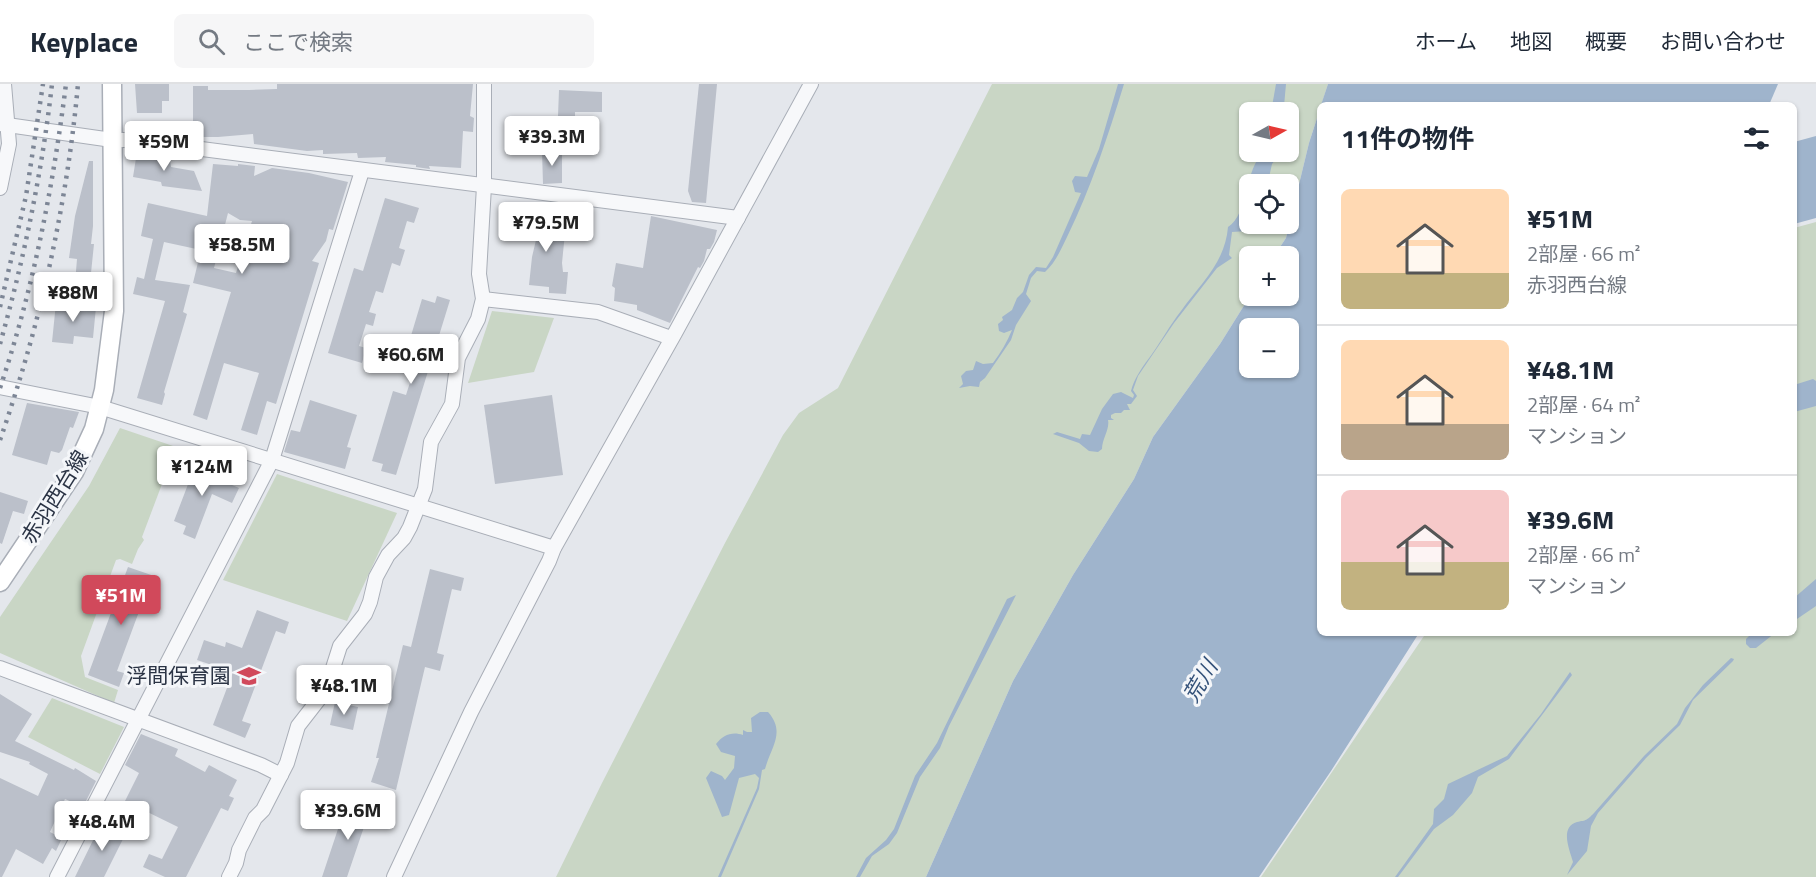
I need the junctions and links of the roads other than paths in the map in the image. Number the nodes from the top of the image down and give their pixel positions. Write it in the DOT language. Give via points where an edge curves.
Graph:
graph roads {
  1 [pos="4,84"];
  2 [pos="112,84"];
  3 [pos="483,84"];
  4 [pos="811,84"];
  5 [pos="4,124"];
  6 [pos="112,140"];
  7 [pos="362,171"];
  8 [pos="484,186"];
  9 [pos="0,188"];
  10 [pos="738,218"];
  11 [pos="483,299"];
  12 [pos="671,338"];
  13 [pos="0,387"];
  14 [pos="100,407"];
  15 [pos="272,460"];
  16 [pos="419,507"];
  17 [pos="554,549"];
  18 [pos="0,582"];
  19 [pos="0,668"];
  20 [pos="138,719"];
  21 [pos="281,775"];
  22 [pos="57,877"];
  23 [pos="229,877"];
  24 [pos="394,877"];
  1 -- 5 [label="street"];
  2 -- 6 [label="main road, 赤羽西台線"];
  3 -- 8 [label="street"];
  4 -- 10 [label="street"];
  5 -- 6 [label="street"];
  5 -- 9 [label="street" via="9,144"];
  6 -- 7 [label="street"];
  6 -- 14 [label="main road, 赤羽西台線" via="114,311"];
  7 -- 8 [label="street"];
  7 -- 15 [label="street"];
  8 -- 10 [label="street"];
  8 -- 11 [label="street" via="479,274"];
  10 -- 12 [label="street"];
  11 -- 12 [label="street" via="598,312"];
  11 -- 16 [label="street" via="478,319 458,357 452,404 431,442"];
  12 -- 17 [label="street"];
  13 -- 14 [label="street"];
  14 -- 15 [label="street"];
  14 -- 18 [label="main road, 赤羽西台線" via="74,472"];
  15 -- 16 [label="street"];
  15 -- 20 [label="street"];
  16 -- 17 [label="street"];
  16 -- 21 [label="street" via="404,538 382,565 365,614 340,646 326,690 298,726"];
  17 -- 24 [label="street" via="471,712"];
  19 -- 20 [label="street"];
  20 -- 21 [label="street"];
  20 -- 22 [label="street"];
  21 -- 23 [label="street" via="239,850"];
}
